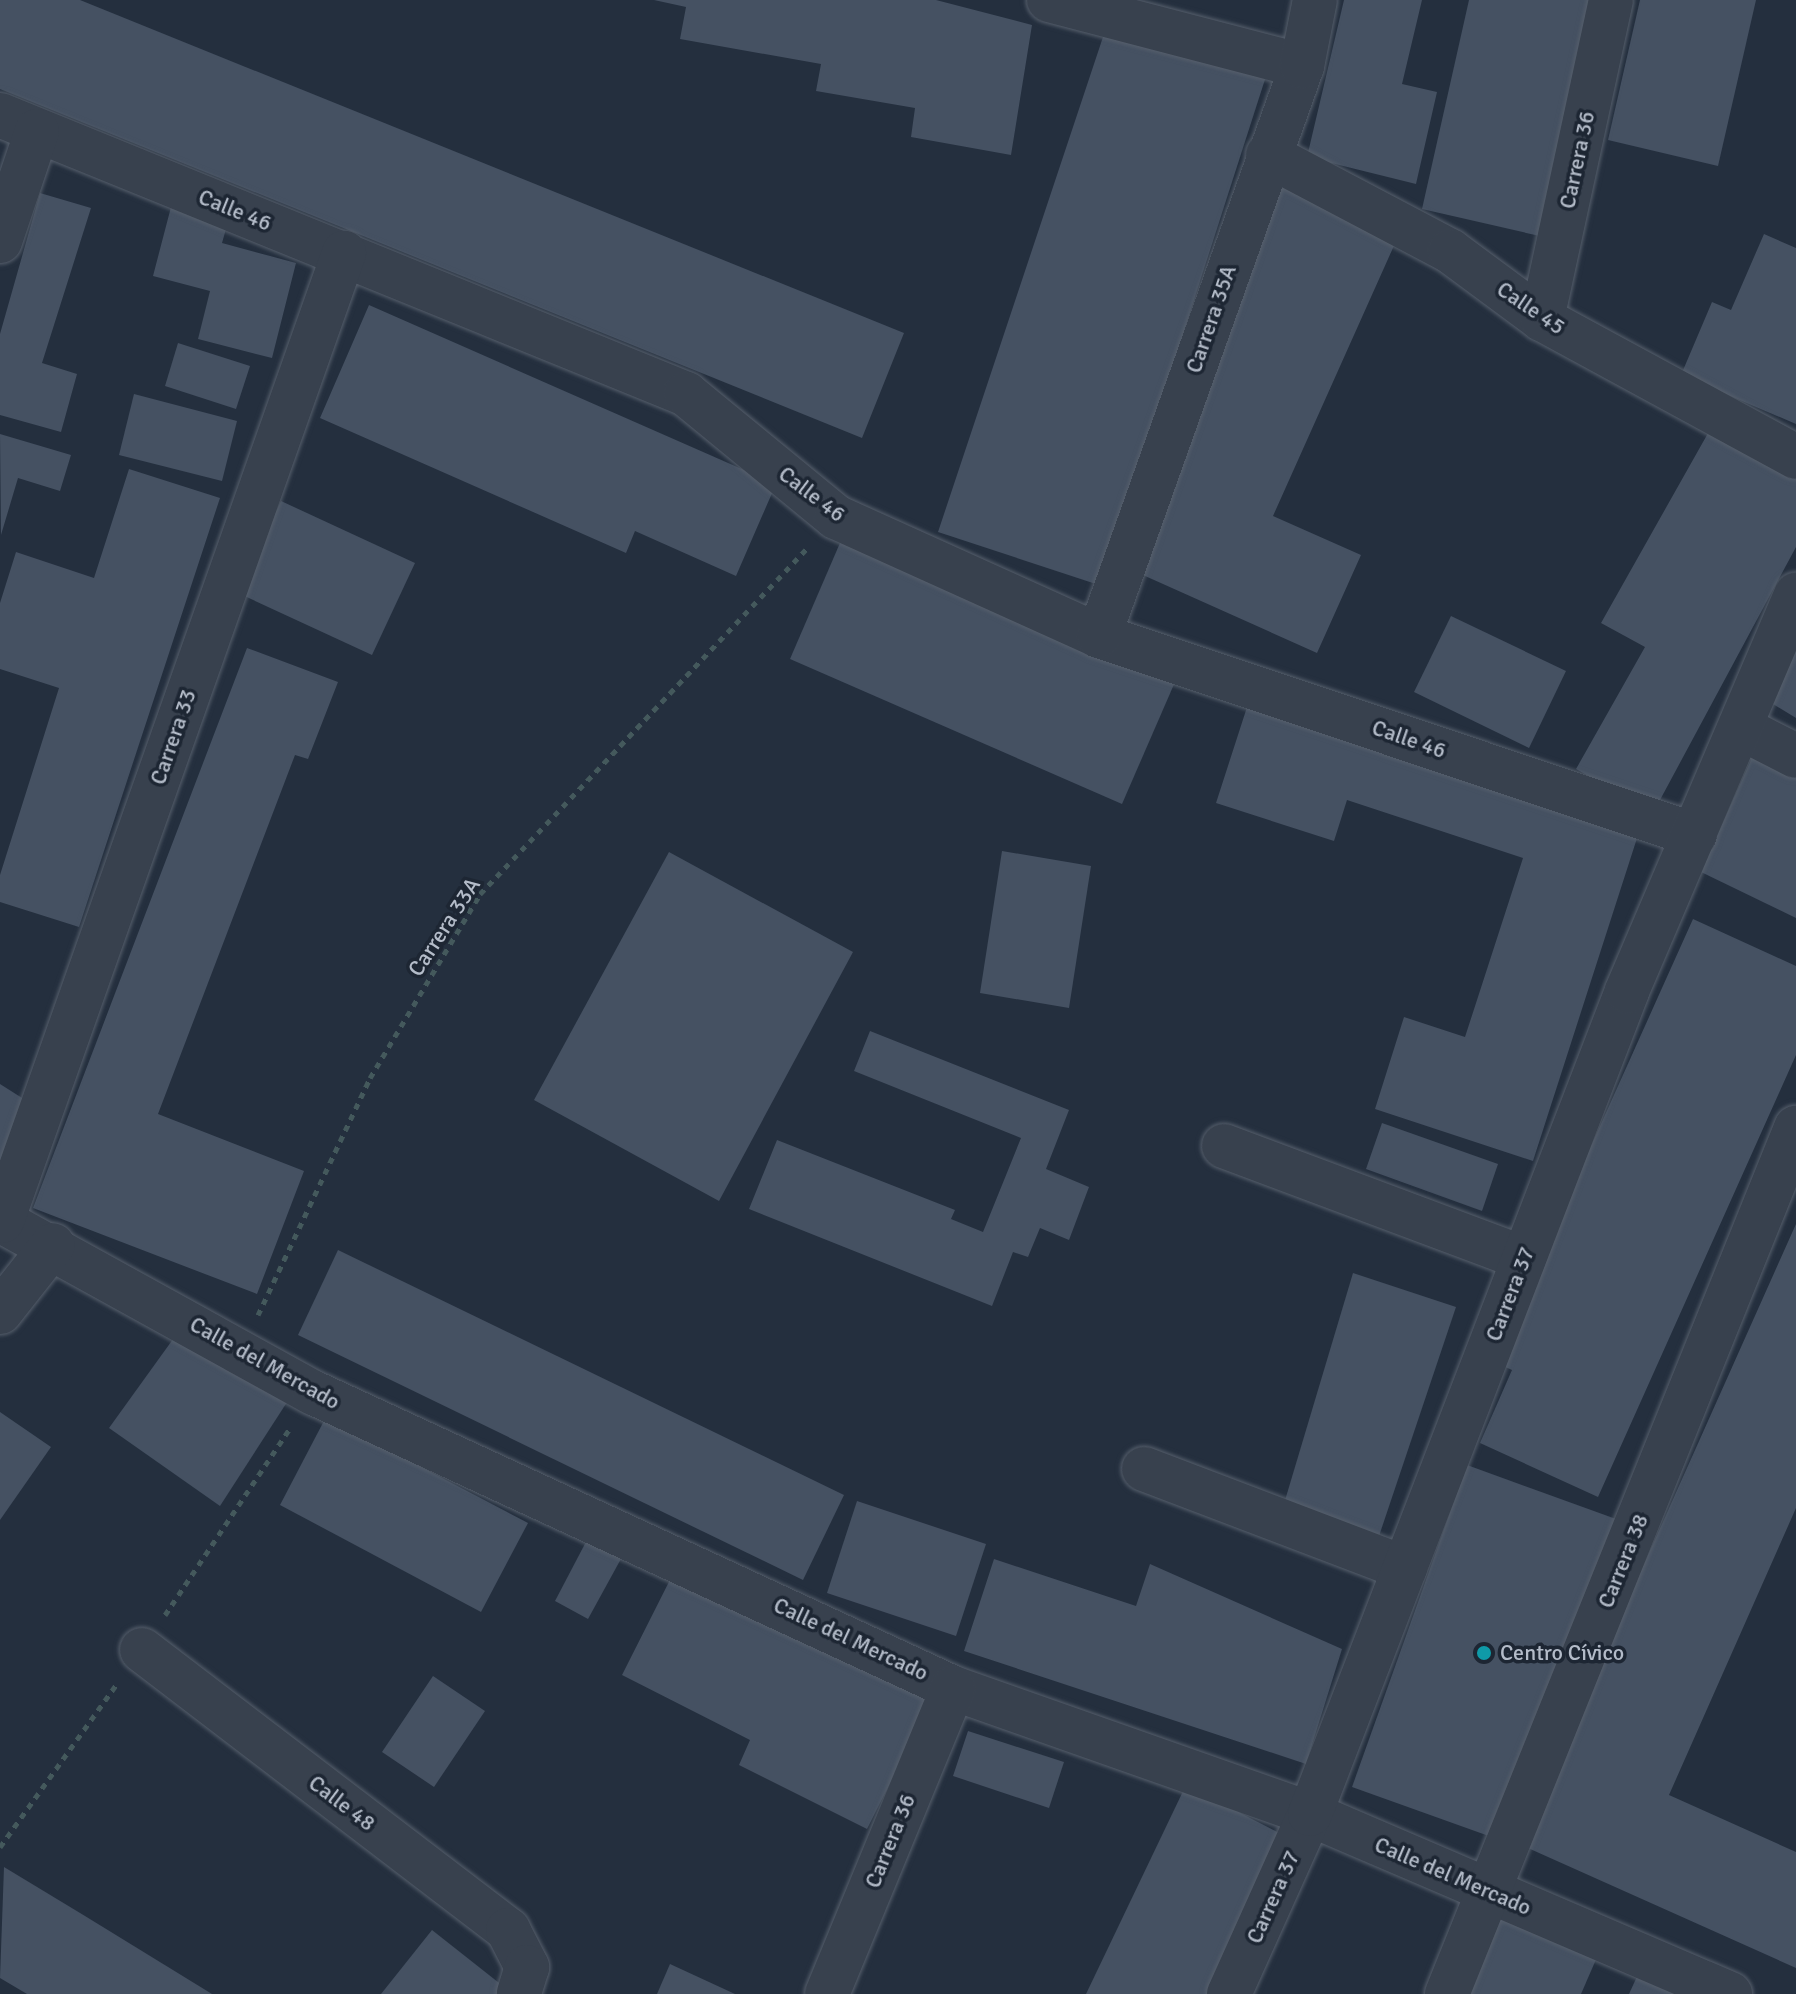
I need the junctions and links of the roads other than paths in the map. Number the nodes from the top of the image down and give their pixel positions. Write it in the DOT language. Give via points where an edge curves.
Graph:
graph roads {
  1 [pos="1049,0"];
  2 [pos="1315,0"];
  3 [pos="1611,0"];
  4 [pos="1302,66"];
  5 [pos="18,123"];
  6 [pos="1268,155"];
  7 [pos="0,241"];
  8 [pos="344,253"];
  9 [pos="1542,319"];
  10 [pos="1796,457"];
  11 [pos="1796,595"];
  12 [pos="1099,636"];
  13 [pos="1743,729"];
  14 [pos="1796,756"];
  15 [pos="1695,835"];
  16 [pos="1796,1128"];
  17 [pos="1224,1146"];
  18 [pos="1,1220"];
  19 [pos="53,1245"];
  20 [pos="1524,1258"];
  21 [pos="0,1312"];
  22 [pos="1144,1469"];
  23 [pos="1405,1568"];
  24 [pos="142,1650"];
  25 [pos="953,1688"];
  26 [pos="1310,1814"];
  27 [pos="1490,1891"];
  28 [pos="523,1981"];
  29 [pos="827,1994"];
  30 [pos="1229,1994"];
  31 [pos="1447,1994"];
  32 [pos="1730,1994"];
  1 -- 4 [label="street"];
  2 -- 4 [label="street, Carrera 35A"];
  3 -- 9 [label="street, Carrera 36"];
  4 -- 6 [label="street, Carrera 35A"];
  5 -- 7 [label="street"];
  5 -- 8 [label="street, Calle 46"];
  6 -- 9 [label="street, Calle 45" via="1450,251"];
  6 -- 12 [label="street, Carrera 35A"];
  8 -- 12 [label="street, Calle 46" via="686,394 836,517"];
  8 -- 18 [label="street, Carrera 33"];
  9 -- 10 [label="street, Calle 45"];
  11 -- 13 [label="street, Carrera 37"];
  12 -- 15 [label="street, Calle 46"];
  13 -- 14 [label="street"];
  13 -- 15 [label="street, Carrera 37"];
  15 -- 20 [label="street, Carrera 37"];
  16 -- 27 [label="street, Carrera 38"];
  17 -- 20 [label="street"];
  18 -- 19 [label="street, Calle del Mercado"];
  19 -- 21 [label="street"];
  19 -- 25 [label="street, Calle del Mercado" via="314,1393"];
  20 -- 23 [label="street, Carrera 37"];
  22 -- 23 [label="street"];
  23 -- 26 [label="street, Carrera 37"];
  24 -- 28 [label="street, Calle 48" via="508,1930"];
  25 -- 26 [label="street, Calle del Mercado"];
  25 -- 29 [label="street, Carrera 36"];
  26 -- 27 [label="street, Calle del Mercado"];
  26 -- 30 [label="street, Carrera 37"];
  27 -- 31 [label="street, Carrera 38"];
  27 -- 32 [label="street, Calle del Mercado"];
}
